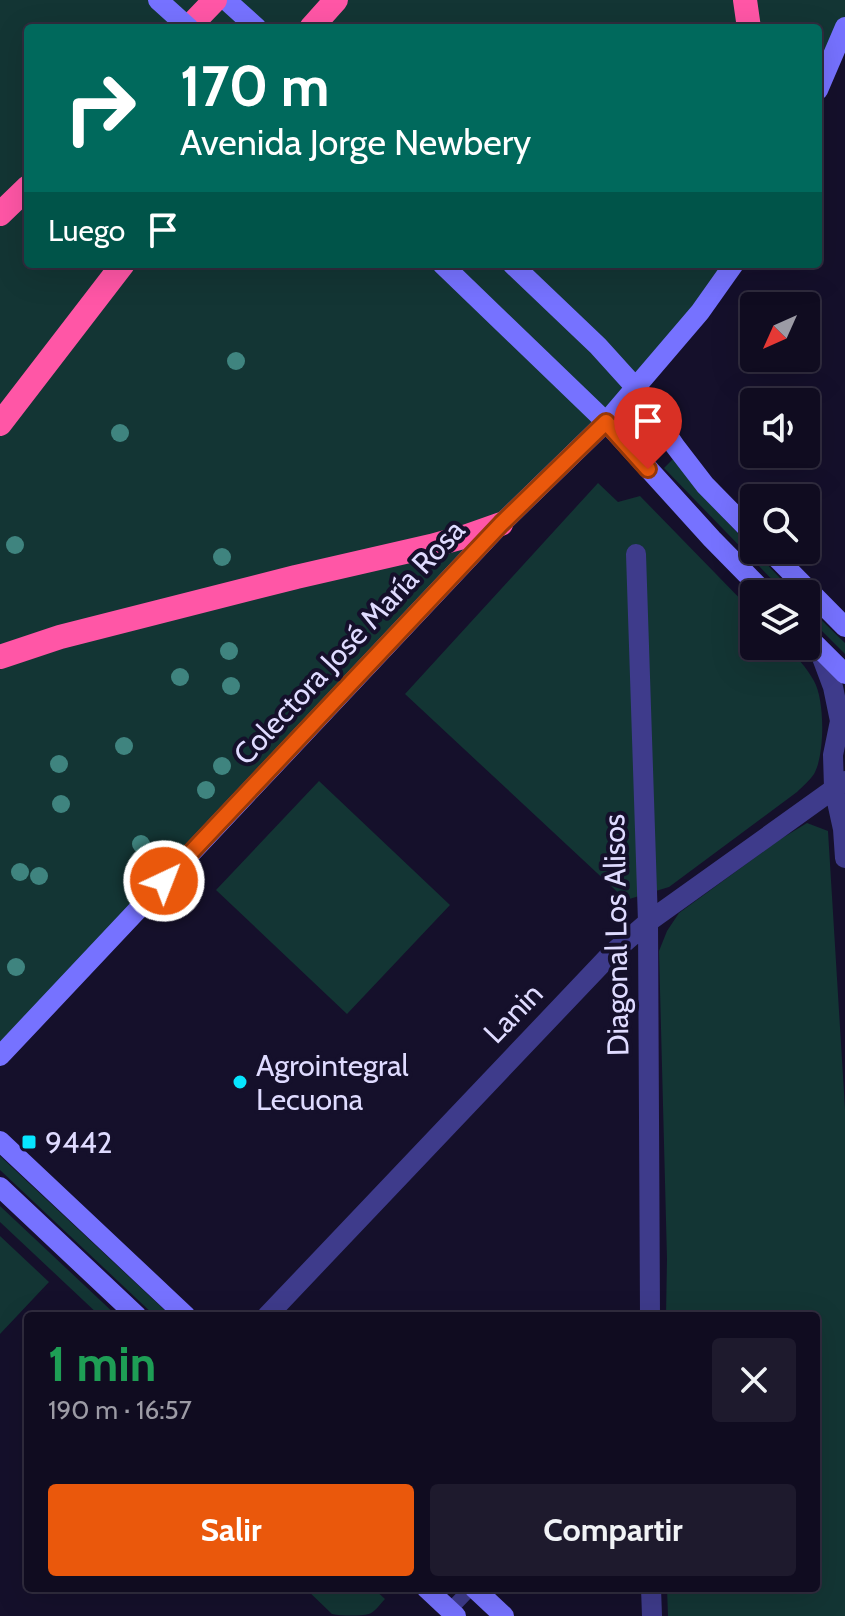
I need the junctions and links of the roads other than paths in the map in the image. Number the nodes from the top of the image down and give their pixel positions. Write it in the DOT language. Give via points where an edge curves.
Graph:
graph roads {
  1 [pos="158,0"];
  2 [pos="215,0"];
  3 [pos="226,0"];
  4 [pos="336,0"];
  5 [pos="745,0"];
  6 [pos="185,24"];
  7 [pos="193,24"];
  8 [pos="253,24"];
  9 [pos="315,24"];
  10 [pos="748,24"];
  11 [pos="845,27"];
  12 [pos="822,81"];
  13 [pos="24,191"];
  14 [pos="0,214"];
  15 [pos="120,268"];
  16 [pos="446,268"];
  17 [pos="516,268"];
  18 [pos="731,268"];
  19 [pos="636,388"];
  20 [pos="606,422"];
  21 [pos="0,424"];
  22 [pos="740,521"];
  23 [pos="501,524"];
  24 [pos="636,554"];
  25 [pos="783,564"];
  26 [pos="752,580"];
  27 [pos="845,627"];
  28 [pos="820,649"];
  29 [pos="0,657"];
  30 [pos="820,659"];
  31 [pos="845,674"];
  32 [pos="840,784"];
  33 [pos="845,858"];
  34 [pos="648,922"];
  35 [pos="0,1056"];
  36 [pos="0,1141"];
  37 [pos="0,1187"];
  38 [pos="133,1312"];
  39 [pos="182,1312"];
  40 [pos="271,1312"];
  41 [pos="650,1312"];
  42 [pos="430,1592"];
  43 [pos="470,1592"];
  44 [pos="477,1592"];
  45 [pos="651,1592"];
  46 [pos="453,1613"];
  47 [pos="504,1616"];
  48 [pos="652,1616"];
  1 -- 6 [label="main road, bridge"];
  2 -- 7 [label="highway"];
  3 -- 8 [label="main road"];
  4 -- 9 [label="highway"];
  5 -- 10 [label="highway"];
  11 -- 12 [label="main road"];
  13 -- 14 [label="highway"];
  15 -- 21 [label="highway"];
  16 -- 20 [label="main road"];
  17 -- 19 [label="main road"];
  18 -- 19 [label="main road, Colectora José María Rosa"];
  19 -- 20 [label="main road, Colectora José María Rosa"];
  19 -- 22 [label="main road" via="705,485"];
  20 -- 23 [label="main road, Colectora José María Rosa"];
  20 -- 26 [label="main road"];
  23 -- 29 [label="highway"];
  23 -- 35 [label="main road, Colectora José María Rosa"];
  24 -- 34 [label="street, Diagonal Los Alisos"];
  25 -- 27 [label="main road"];
  28 -- 31 [label="main road"];
  30 -- 32 [label="street" via="840,721 833,755"];
  32 -- 33 [label="street"];
  32 -- 34 [label="street, Lanin"];
  34 -- 40 [label="street, Lanin" via="610,955"];
  34 -- 41 [label="street, Diagonal Los Alisos"];
  36 -- 39 [label="main road"];
  37 -- 38 [label="main road"];
  42 -- 46 [label="main road"];
  43 -- 46 [label="lane"];
  44 -- 47 [label="main road"];
  45 -- 48 [label="street"];
}
